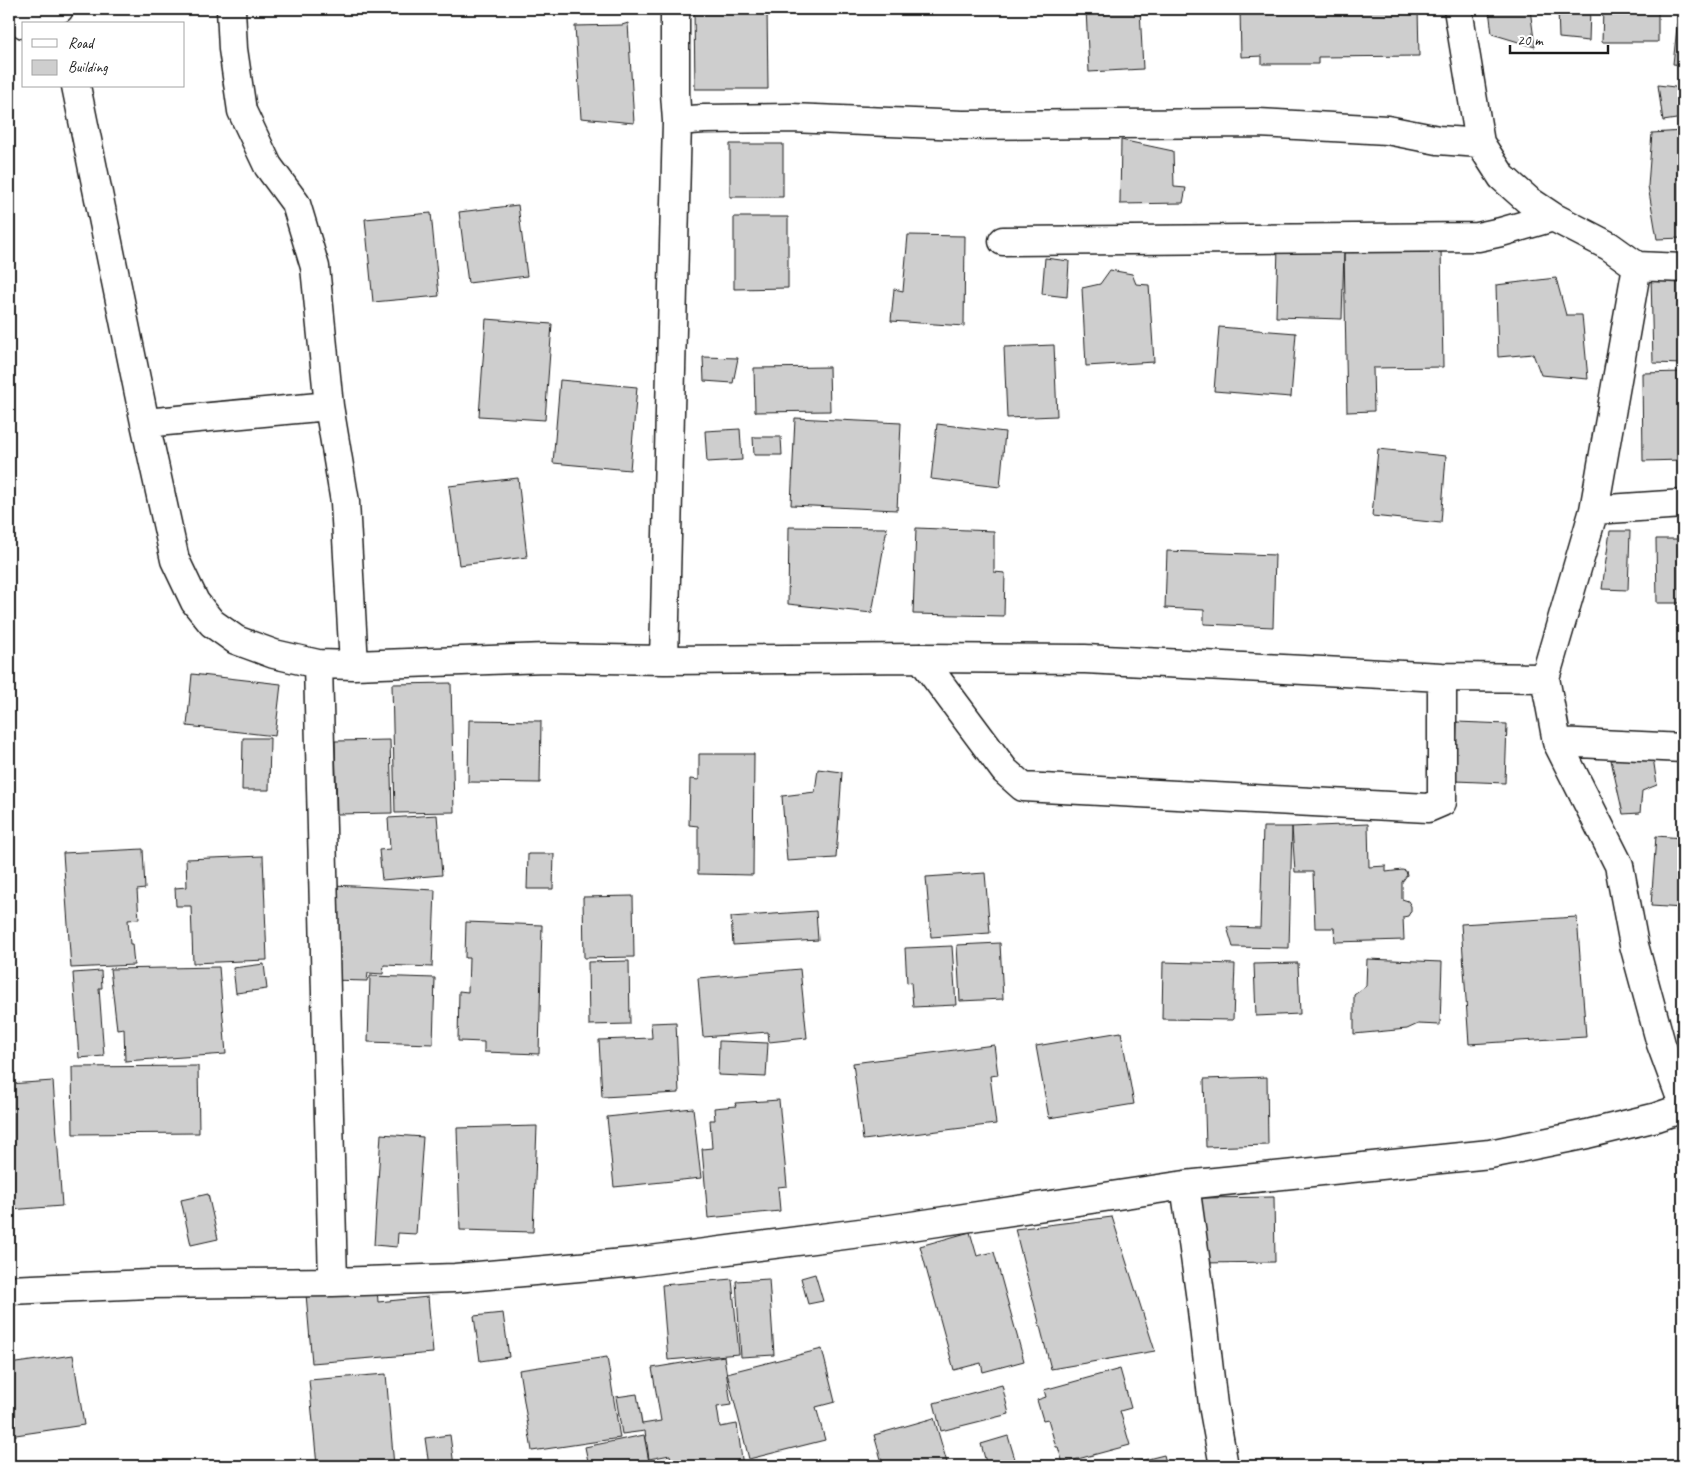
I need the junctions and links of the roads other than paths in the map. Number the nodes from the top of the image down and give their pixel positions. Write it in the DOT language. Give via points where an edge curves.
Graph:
graph roads {
  1 [pos="231,9"];
  2 [pos="675,9"];
  3 [pos="1458,9"];
  4 [pos="57,13"];
  5 [pos="30,22"];
  6 [pos="22,25"];
  7 [pos="9,30"];
  8 [pos="76,88"];
  9 [pos="677,121"];
  10 [pos="1480,143"];
  11 [pos="1553,217"];
  12 [pos="1003,241"];
  13 [pos="1637,266"];
  14 [pos="1683,268"];
  15 [pos="329,406"];
  16 [pos="145,423"];
  17 [pos="1683,504"];
  18 [pos="1594,510"];
  19 [pos="920,658"];
  20 [pos="664,660"];
  21 [pos="318,664"];
  22 [pos="354,665"];
  23 [pos="1442,677"];
  24 [pos="1545,678"];
  25 [pos="1557,742"];
  26 [pos="1683,748"];
  27 [pos="1683,1104"];
  28 [pos="1683,1108"];
  29 [pos="1185,1185"];
  30 [pos="333,1282"];
  31 [pos="9,1290"];
  32 [pos="1224,1466"];
  1 -- 15 [label="street" via="242,110 268,166 296,204 315,267"];
  2 -- 9 [label="street"];
  3 -- 10 [label="street"];
  4 -- 5 [label="street"];
  6 -- 7 [label="street"];
  8 -- 16 [label="street"];
  9 -- 10 [label="street" via="791,118 963,125 1258,123 1387,130 1438,140"];
  9 -- 20 [label="street"];
  10 -- 11 [label="street" via="1502,177"];
  11 -- 12 [label="street" via="1478,237"];
  11 -- 13 [label="street" via="1609,246"];
  13 -- 14 [label="street"];
  13 -- 18 [label="street"];
  15 -- 16 [label="street"];
  15 -- 22 [label="street" via="345,502"];
  16 -- 21 [label="street" via="175,560 195,602 212,623 236,640 274,654"];
  17 -- 18 [label="street"];
  18 -- 24 [label="street"];
  19 -- 20 [label="street"];
  19 -- 23 [label="street" via="1085,659"];
  19 -- 23 [label="street" via="1005,771 1022,787 1428,808 1442,802"];
  20 -- 22 [label="street" via="546,658"];
  21 -- 22 [label="street"];
  21 -- 30 [label="street"];
  23 -- 24 [label="street"];
  24 -- 25 [label="street"];
  25 -- 26 [label="street"];
  25 -- 27 [label="street" via="1619,865 1634,945 1659,1036"];
  28 -- 29 [label="street" via="1587,1134 1490,1154"];
  29 -- 30 [label="street" via="891,1229 635,1262 455,1278"];
  29 -- 32 [label="street" via="1213,1405"];
  30 -- 31 [label="street" via="149,1284"];
}
